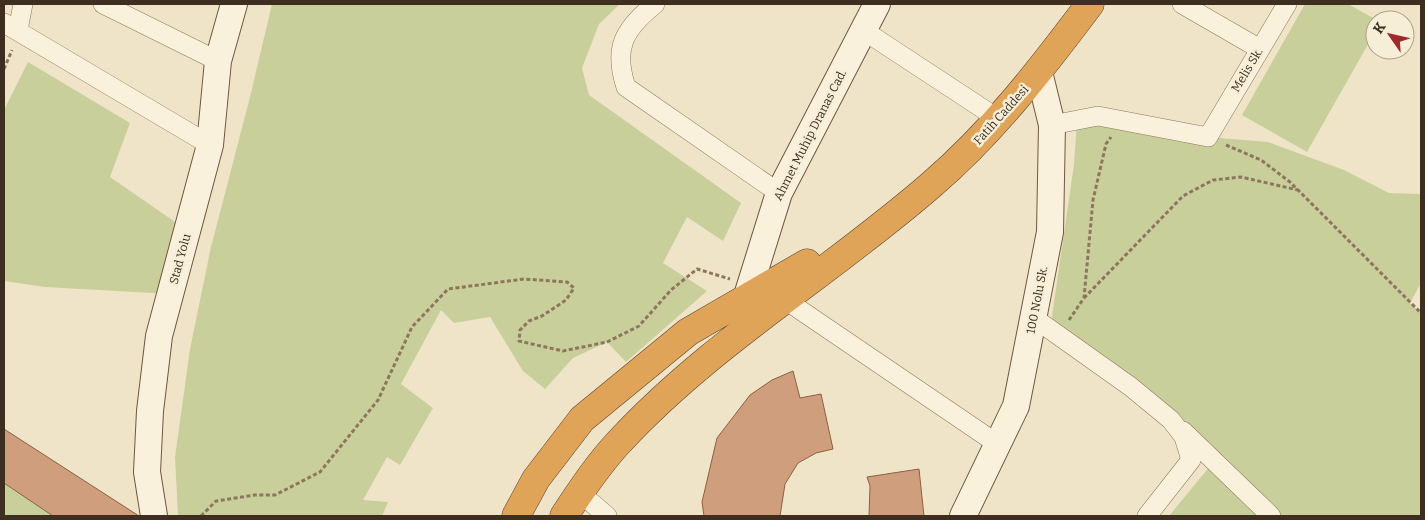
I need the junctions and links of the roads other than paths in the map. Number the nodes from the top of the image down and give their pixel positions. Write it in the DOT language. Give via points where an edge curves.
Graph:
graph roads {
  1 [pos="23,4"];
  2 [pos="103,4"];
  3 [pos="234,4"];
  4 [pos="655,4"];
  5 [pos="877,4"];
  6 [pos="1090,4"];
  7 [pos="1182,4"];
  8 [pos="1287,4"];
  9 [pos="11,27"];
  10 [pos="863,30"];
  11 [pos="1260,49"];
  12 [pos="218,61"];
  13 [pos="1038,72"];
  14 [pos="1000,120"];
  15 [pos="1052,125"];
  16 [pos="210,145"];
  17 [pos="779,193"];
  18 [pos="897,212"];
  19 [pos="746,299"];
  20 [pos="784,299"];
  21 [pos="1034,318"];
  22 [pos="1171,420"];
  23 [pos="999,445"];
  24 [pos="579,492"];
  25 [pos="154,516"];
  26 [pos="516,516"];
  27 [pos="564,516"];
  28 [pos="607,516"];
  29 [pos="963,516"];
  30 [pos="1147,516"];
  31 [pos="1271,516"];
  1 -- 9 [label="street"];
  2 -- 12 [label="street"];
  3 -- 12 [label="street, Stad Yolu"];
  4 -- 17 [label="street" via="641,15 620,47 620,68 626,88"];
  5 -- 10 [label="street, Ahmet Muhip Dranas Cad."];
  6 -- 13 [label="highway, Fatih Caddesi"];
  7 -- 11 [label="street"];
  8 -- 11 [label="street, Melis Sk."];
  9 -- 16 [label="street"];
  10 -- 14 [label="street"];
  10 -- 17 [label="street, Ahmet Muhip Dranas Cad."];
  11 -- 15 [label="street, Melis Sk." via="1208,137 1098,116"];
  12 -- 16 [label="street, Stad Yolu"];
  13 -- 14 [label="highway, Fatih Caddesi"];
  13 -- 15 [label="street, 100 Nolu Sk."];
  14 -- 18 [label="highway, Fatih Caddesi" via="931,185"];
  15 -- 21 [label="street, 100 Nolu Sk." via="1050,232"];
  16 -- 25 [label="street, Stad Yolu" via="159,336 147,472"];
  17 -- 19 [label="street, Ahmet Muhip Dranas Cad."];
  18 -- 19 [label="highway"];
  18 -- 20 [label="highway"];
  19 -- 26 [label="highway" via="688,332 582,419 536,479"];
  20 -- 23 [label="street"];
  20 -- 24 [label="highway" via="694,369 619,441"];
  21 -- 22 [label="street" via="1131,387"];
  21 -- 23 [label="street, 100 Nolu Sk." via="1016,406"];
  22 -- 30 [label="street" via="1184,437 1191,460"];
  22 -- 31 [label="street"];
  23 -- 29 [label="street, 100 Nolu Sk."];
  24 -- 27 [label="highway"];
  24 -- 28 [label="street"];
}
